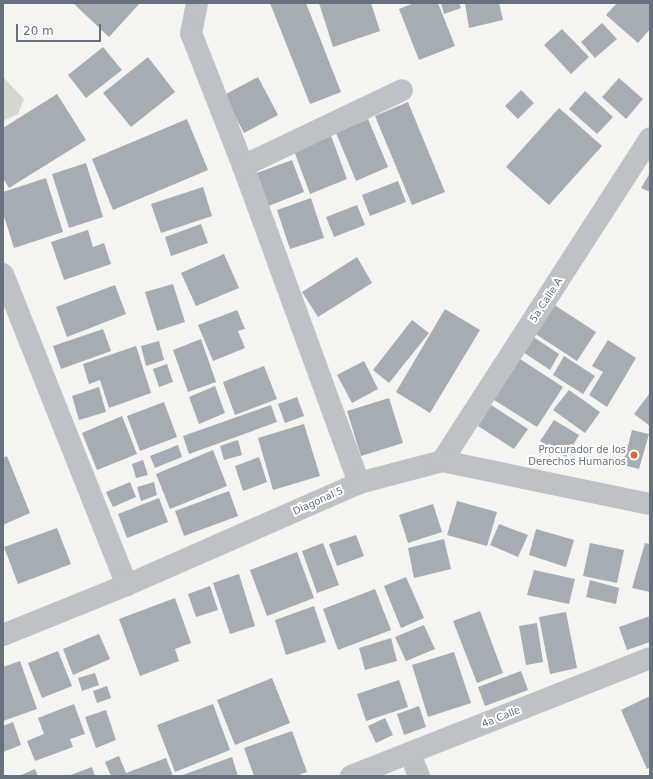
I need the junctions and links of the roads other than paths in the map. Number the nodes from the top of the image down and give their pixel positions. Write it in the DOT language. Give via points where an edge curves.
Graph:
graph roads {
  1 [pos="197,3"];
  2 [pos="402,90"];
  3 [pos="650,138"];
  4 [pos="242,166"];
  5 [pos="3,274"];
  6 [pos="442,461"];
  7 [pos="359,483"];
  8 [pos="650,504"];
  9 [pos="127,585"];
  10 [pos="3,635"];
  11 [pos="650,658"];
  12 [pos="410,753"];
  13 [pos="351,776"];
  14 [pos="419,776"];
  1 -- 4 [label="street" via="190,33"];
  2 -- 4 [label="street"];
  3 -- 6 [label="street, 5a Calle A"];
  4 -- 7 [label="street"];
  5 -- 9 [label="street"];
  6 -- 7 [label="street, Diagonal 5"];
  6 -- 8 [label="street, Diagonal 5"];
  7 -- 9 [label="street, Diagonal 5"];
  9 -- 10 [label="street, Diagonal 5"];
  11 -- 12 [label="street, 4a Calle"];
  12 -- 13 [label="street, 4a Calle"];
  12 -- 14 [label="street"];
}
